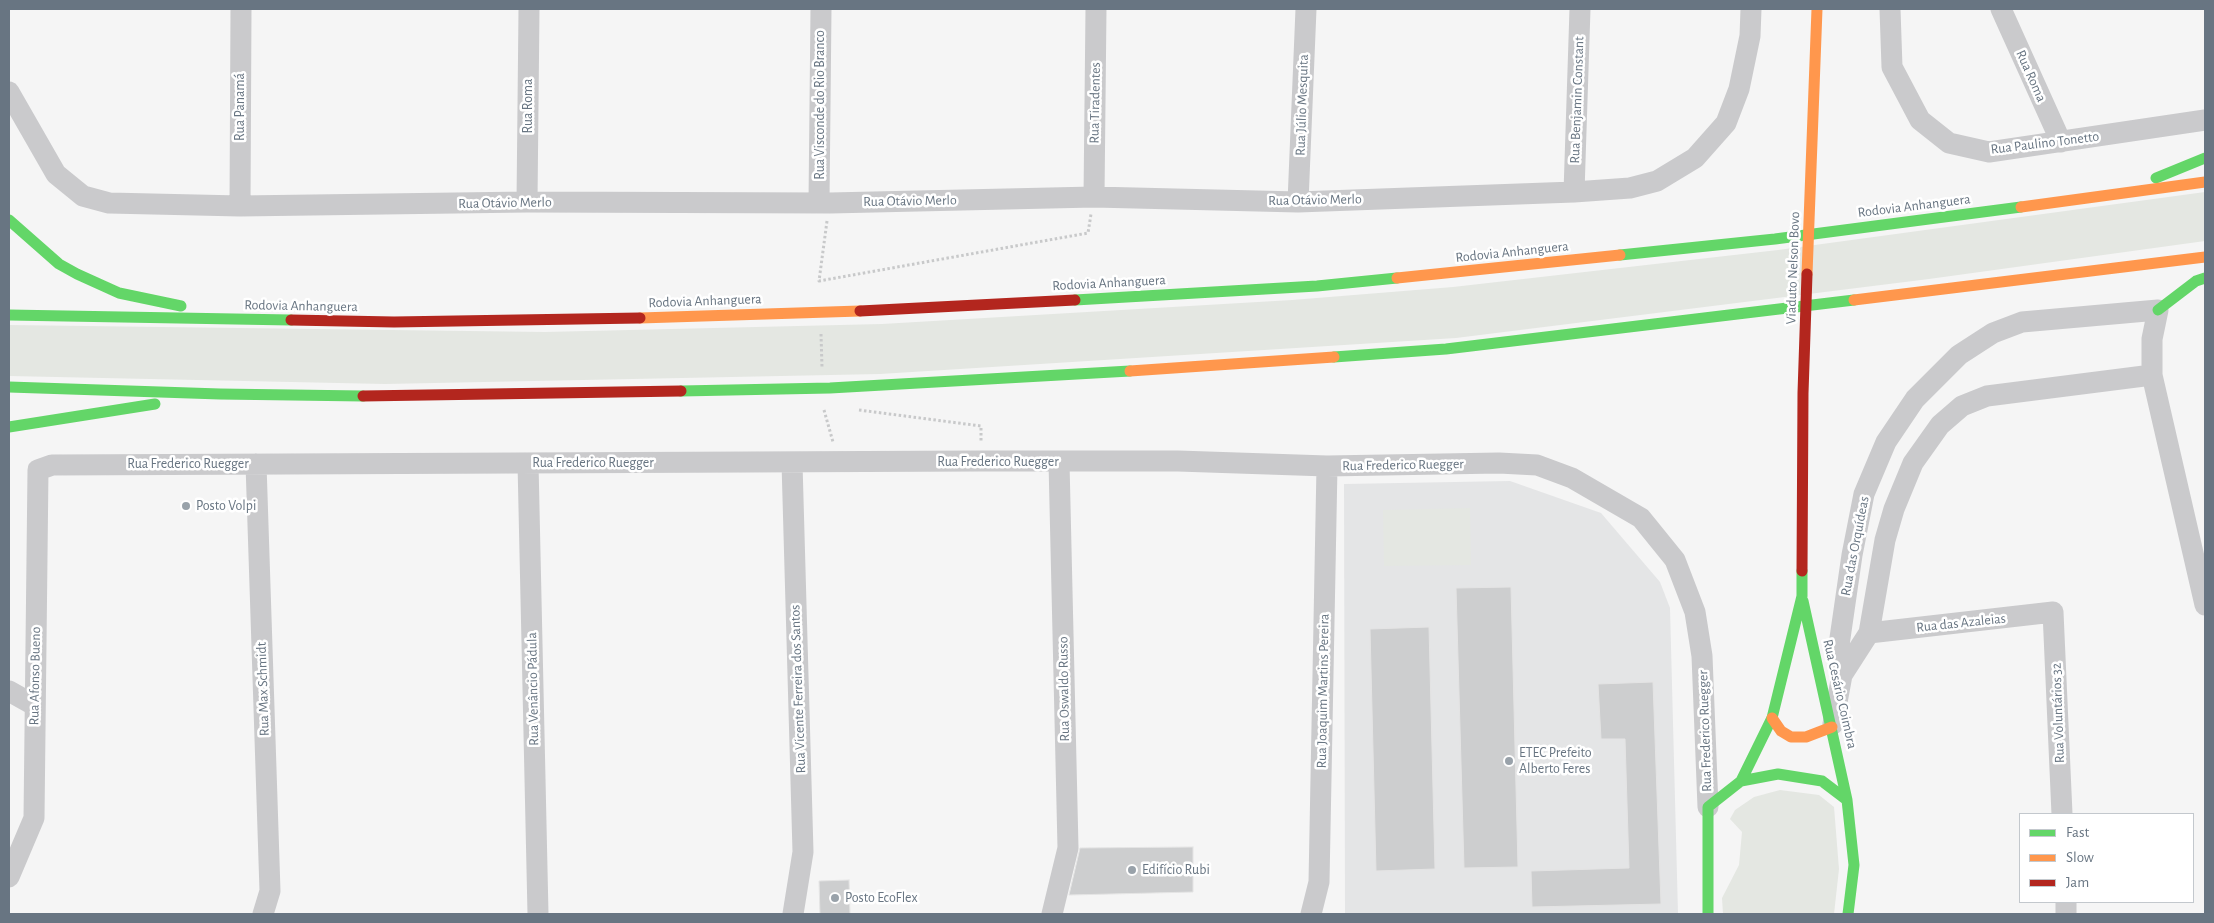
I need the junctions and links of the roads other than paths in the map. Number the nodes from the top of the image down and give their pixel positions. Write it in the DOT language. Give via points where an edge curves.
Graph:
graph roads {
  1 [pos="241,9"];
  2 [pos="529,9"];
  3 [pos="821,9"];
  4 [pos="1096,9"];
  5 [pos="1306,9"];
  6 [pos="1580,9"];
  7 [pos="1751,9"];
  8 [pos="1817,9"];
  9 [pos="1890,9"];
  10 [pos="2001,9"];
  11 [pos="9,92"];
  12 [pos="2205,120"];
  13 [pos="2061,142"];
  14 [pos="2205,158"];
  15 [pos="2205,182"];
  16 [pos="1574,192"];
  17 [pos="2110,196"];
  18 [pos="1094,197"];
  19 [pos="528,202"];
  20 [pos="824,202"];
  21 [pos="1298,202"];
  22 [pos="240,206"];
  23 [pos="9,220"];
  24 [pos="2205,257"];
  25 [pos="2205,278"];
  26 [pos="2158,310"];
  27 [pos="9,315"];
  28 [pos="394,322"];
  29 [pos="2152,375"];
  30 [pos="9,386"];
  31 [pos="220,394"];
  32 [pos="9,427"];
  33 [pos="1059,462"];
  34 [pos="528,463"];
  35 [pos="792,463"];
  36 [pos="256,464"];
  37 [pos="1327,466"];
  38 [pos="38,470"];
  39 [pos="1802,596"];
  40 [pos="2205,605"];
  41 [pos="2053,612"];
  42 [pos="1869,633"];
  43 [pos="1842,675"];
  44 [pos="9,691"];
  45 [pos="34,705"];
  46 [pos="1772,718"];
  47 [pos="1832,727"];
  48 [pos="1741,781"];
  49 [pos="1847,800"];
  50 [pos="1708,807"];
  51 [pos="2062,813"];
  52 [pos="1854,865"];
  53 [pos="9,878"];
  54 [pos="1860,906"];
  55 [pos="262,914"];
  56 [pos="538,914"];
  57 [pos="793,914"];
  58 [pos="1052,914"];
  59 [pos="1311,914"];
  60 [pos="1708,914"];
  61 [pos="1848,914"];
  1 -- 22 [label="street, Rua Panamá"];
  2 -- 19 [label="street, Rua Roma"];
  3 -- 20 [label="street, Rua Visconde do Rio Branco"];
  4 -- 18 [label="street, Rua Tiradentes"];
  5 -- 21 [label="street, Rua Júlio Mesquita"];
  6 -- 16 [label="street, Rua Benjamin Constant"];
  7 -- 16 [label="street, Rua Otávio Merlo" via="1750,36 1739,89 1726,123 1695,158 1658,181 1630,188"];
  8 -- 39 [label="main road, Viaduto Nelson Bovo" via="1803,393"];
  9 -- 13 [label="street, Rua Paulino Tonetto" via="1892,66 1920,120 1949,143 1989,152"];
  10 -- 13 [label="street, Rua Roma"];
  11 -- 22 [label="street, Rua Otávio Merlo" via="56,174 83,196 109,203"];
  12 -- 13 [label="street, Rua Paulino Tonetto"];
  14 -- 17 [label="main road"];
  15 -- 17 [label="main road, Rodovia Anhanguera"];
  16 -- 21 [label="street, Rua Otávio Merlo"];
  17 -- 28 [label="main road, Rodovia Anhanguera" via="1775,239 1317,286 906,309"];
  18 -- 20 [label="street, Rua Otávio Merlo"];
  18 -- 21 [label="street, Rua Otávio Merlo"];
  19 -- 20 [label="street, Rua Otávio Merlo"];
  19 -- 22 [label="street, Rua Otávio Merlo"];
  23 -- 28 [label="main road" via="59,264 98,285 144,300 216,311"];
  24 -- 31 [label="main road" via="1552,337 1321,359 830,388 392,396"];
  25 -- 26 [label="main road" via="2196,281"];
  26 -- 29 [label="street" via="2152,339"];
  26 -- 43 [label="street, Rua das Orquídeas" via="2022,322 1993,333 1959,355 1915,399 1886,442 1864,494 1839,645"];
  27 -- 28 [label="main road, Rodovia Anhanguera"];
  29 -- 40 [label="street"];
  29 -- 42 [label="street, Rua das Orquídeas" via="1987,396 1962,406 1940,425 1913,463 1894,509 1885,540"];
  30 -- 31 [label="main road"];
  31 -- 32 [label="main road"];
  33 -- 35 [label="street, Rua Frederico Ruegger"];
  33 -- 37 [label="street, Rua Frederico Ruegger" via="1178,461"];
  33 -- 58 [label="street, Rua Oswaldo Russo" via="1068,848"];
  34 -- 35 [label="street, Rua Frederico Ruegger"];
  34 -- 36 [label="street, Rua Frederico Ruegger"];
  34 -- 56 [label="street, Rua Venâncio Pádula"];
  35 -- 57 [label="street, Rua Vicente Ferreira dos Santos" via="803,852"];
  36 -- 38 [label="street, Rua Frederico Ruegger" via="52,465"];
  36 -- 55 [label="street, Rua Max Schmidt" via="270,891"];
  37 -- 50 [label="street, Rua Frederico Ruegger" via="1499,463 1536,466 1572,478 1641,518 1675,560 1694,612 1702,656"];
  37 -- 59 [label="street, Rua Joaquim Martins Pereira" via="1319,882"];
  38 -- 45 [label="street, Rua Afonso Bueno"];
  39 -- 46 [label="main road"];
  39 -- 47 [label="main road, Rua Cesário Coimbra"];
  41 -- 42 [label="street, Rua das Azaleias"];
  41 -- 51 [label="street, Rua Voluntários 32"];
  42 -- 43 [label="street, Rua das Orquídeas"];
  43 -- 47 [label="street, Rua das Orquídeas"];
  44 -- 45 [label="street"];
  45 -- 53 [label="street, Rua Afonso Bueno" via="34,818"];
  46 -- 47 [label="main road" via="1781,731 1791,737 1806,737"];
  46 -- 48 [label="main road"];
  47 -- 49 [label="main road, Rua Cesário Coimbra"];
  48 -- 49 [label="main road" via="1778,774 1822,781"];
  48 -- 50 [label="main road"];
  49 -- 52 [label="main road, Rua Cesário Coimbra"];
  50 -- 60 [label="main road"];
  52 -- 54 [label="main road"];
  52 -- 61 [label="main road"];
}
